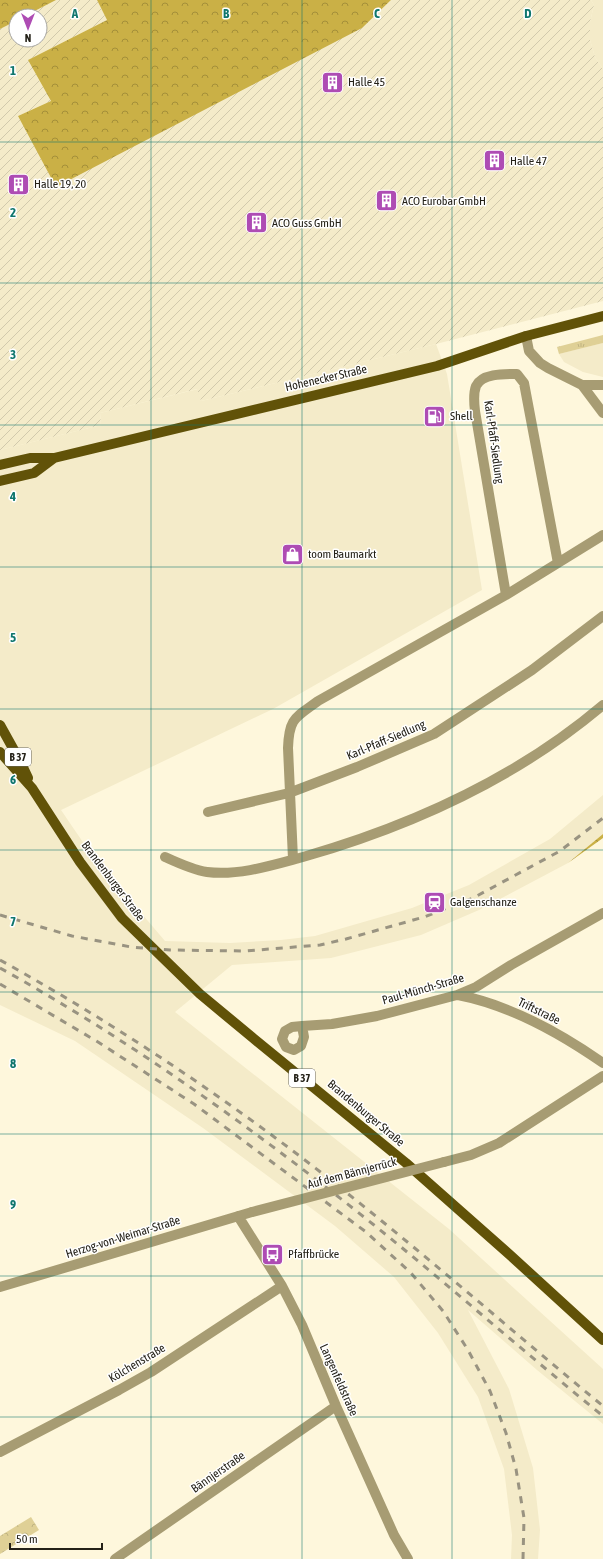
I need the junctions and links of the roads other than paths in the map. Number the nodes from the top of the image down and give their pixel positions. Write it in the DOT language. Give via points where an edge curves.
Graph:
graph roads {
  1 [pos="603,316"];
  2 [pos="526,336"];
  3 [pos="582,385"];
  4 [pos="603,385"];
  5 [pos="603,413"];
  6 [pos="54,458"];
  7 [pos="0,465"];
  8 [pos="0,481"];
  9 [pos="603,535"];
  10 [pos="558,563"];
  11 [pos="506,595"];
  12 [pos="603,616"];
  13 [pos="603,705"];
  14 [pos="0,724"];
  15 [pos="0,752"];
  16 [pos="32,788"];
  17 [pos="289,793"];
  18 [pos="208,812"];
  19 [pos="165,858"];
  20 [pos="293,859"];
  21 [pos="603,913"];
  22 [pos="457,995"];
  23 [pos="302,1026"];
  24 [pos="603,1064"];
  25 [pos="603,1076"];
  26 [pos="252,1212"];
  27 [pos="238,1216"];
  28 [pos="282,1286"];
  29 [pos="0,1287"];
  30 [pos="603,1340"];
  31 [pos="336,1406"];
  32 [pos="0,1452"];
  33 [pos="115,1559"];
  34 [pos="408,1559"];
  1 -- 2 [label="main road, Hohenecker Straße"];
  2 -- 3 [label="street" via="529,351 540,363"];
  2 -- 6 [label="main road, Hohenecker Straße" via="437,366"];
  3 -- 4 [label="street"];
  3 -- 5 [label="street"];
  6 -- 7 [label="main road, Hohenecker Straße" via="30,458"];
  6 -- 8 [label="main road, Hohenecker Straße" via="34,473"];
  9 -- 10 [label="street"];
  10 -- 11 [label="street"];
  10 -- 11 [label="street, Karl-Pfaff-Siedlung" via="524,384 517,374 485,378 477,384 474,395 475,411"];
  11 -- 17 [label="street" via="318,701 294,718 288,734"];
  12 -- 17 [label="street, Karl-Pfaff-Siedlung" via="532,670 434,734"];
  13 -- 20 [label="street" via="582,723 514,768 440,807 374,834"];
  14 -- 16 [label="main road, Brandenburger Straße / B 37"];
  15 -- 16 [label="main road, Brandenburger Straße / B 37"];
  16 -- 30 [label="main road, Brandenburger Straße / B 37" via="80,862 122,918 163,958 224,1014 406,1163"];
  17 -- 18 [label="street, Karl-Pfaff-Siedlung"];
  17 -- 20 [label="street"];
  19 -- 20 [label="street" via="207,872 231,873"];
  21 -- 22 [label="street, Paul-Münch-Straße" via="476,987"];
  22 -- 23 [label="street, Paul-Münch-Straße" via="377,1016"];
  22 -- 24 [label="street, Triftstraße" via="480,999 552,1031"];
  25 -- 26 [label="street, Auf dem Bännjerrück, bridge" via="498,1143 472,1155"];
  26 -- 27 [label="street, Herzog-von-Weimar-Straße"];
  27 -- 28 [label="street, Langenfeldstraße"];
  27 -- 29 [label="street, Herzog-von-Weimar-Straße"];
  28 -- 31 [label="street, Langenfeldstraße"];
  28 -- 32 [label="street, Kölchenstraße" via="150,1372"];
  31 -- 33 [label="street, Bännjerstraße"];
  31 -- 34 [label="street, Langenfeldstraße" via="394,1535"];
}
